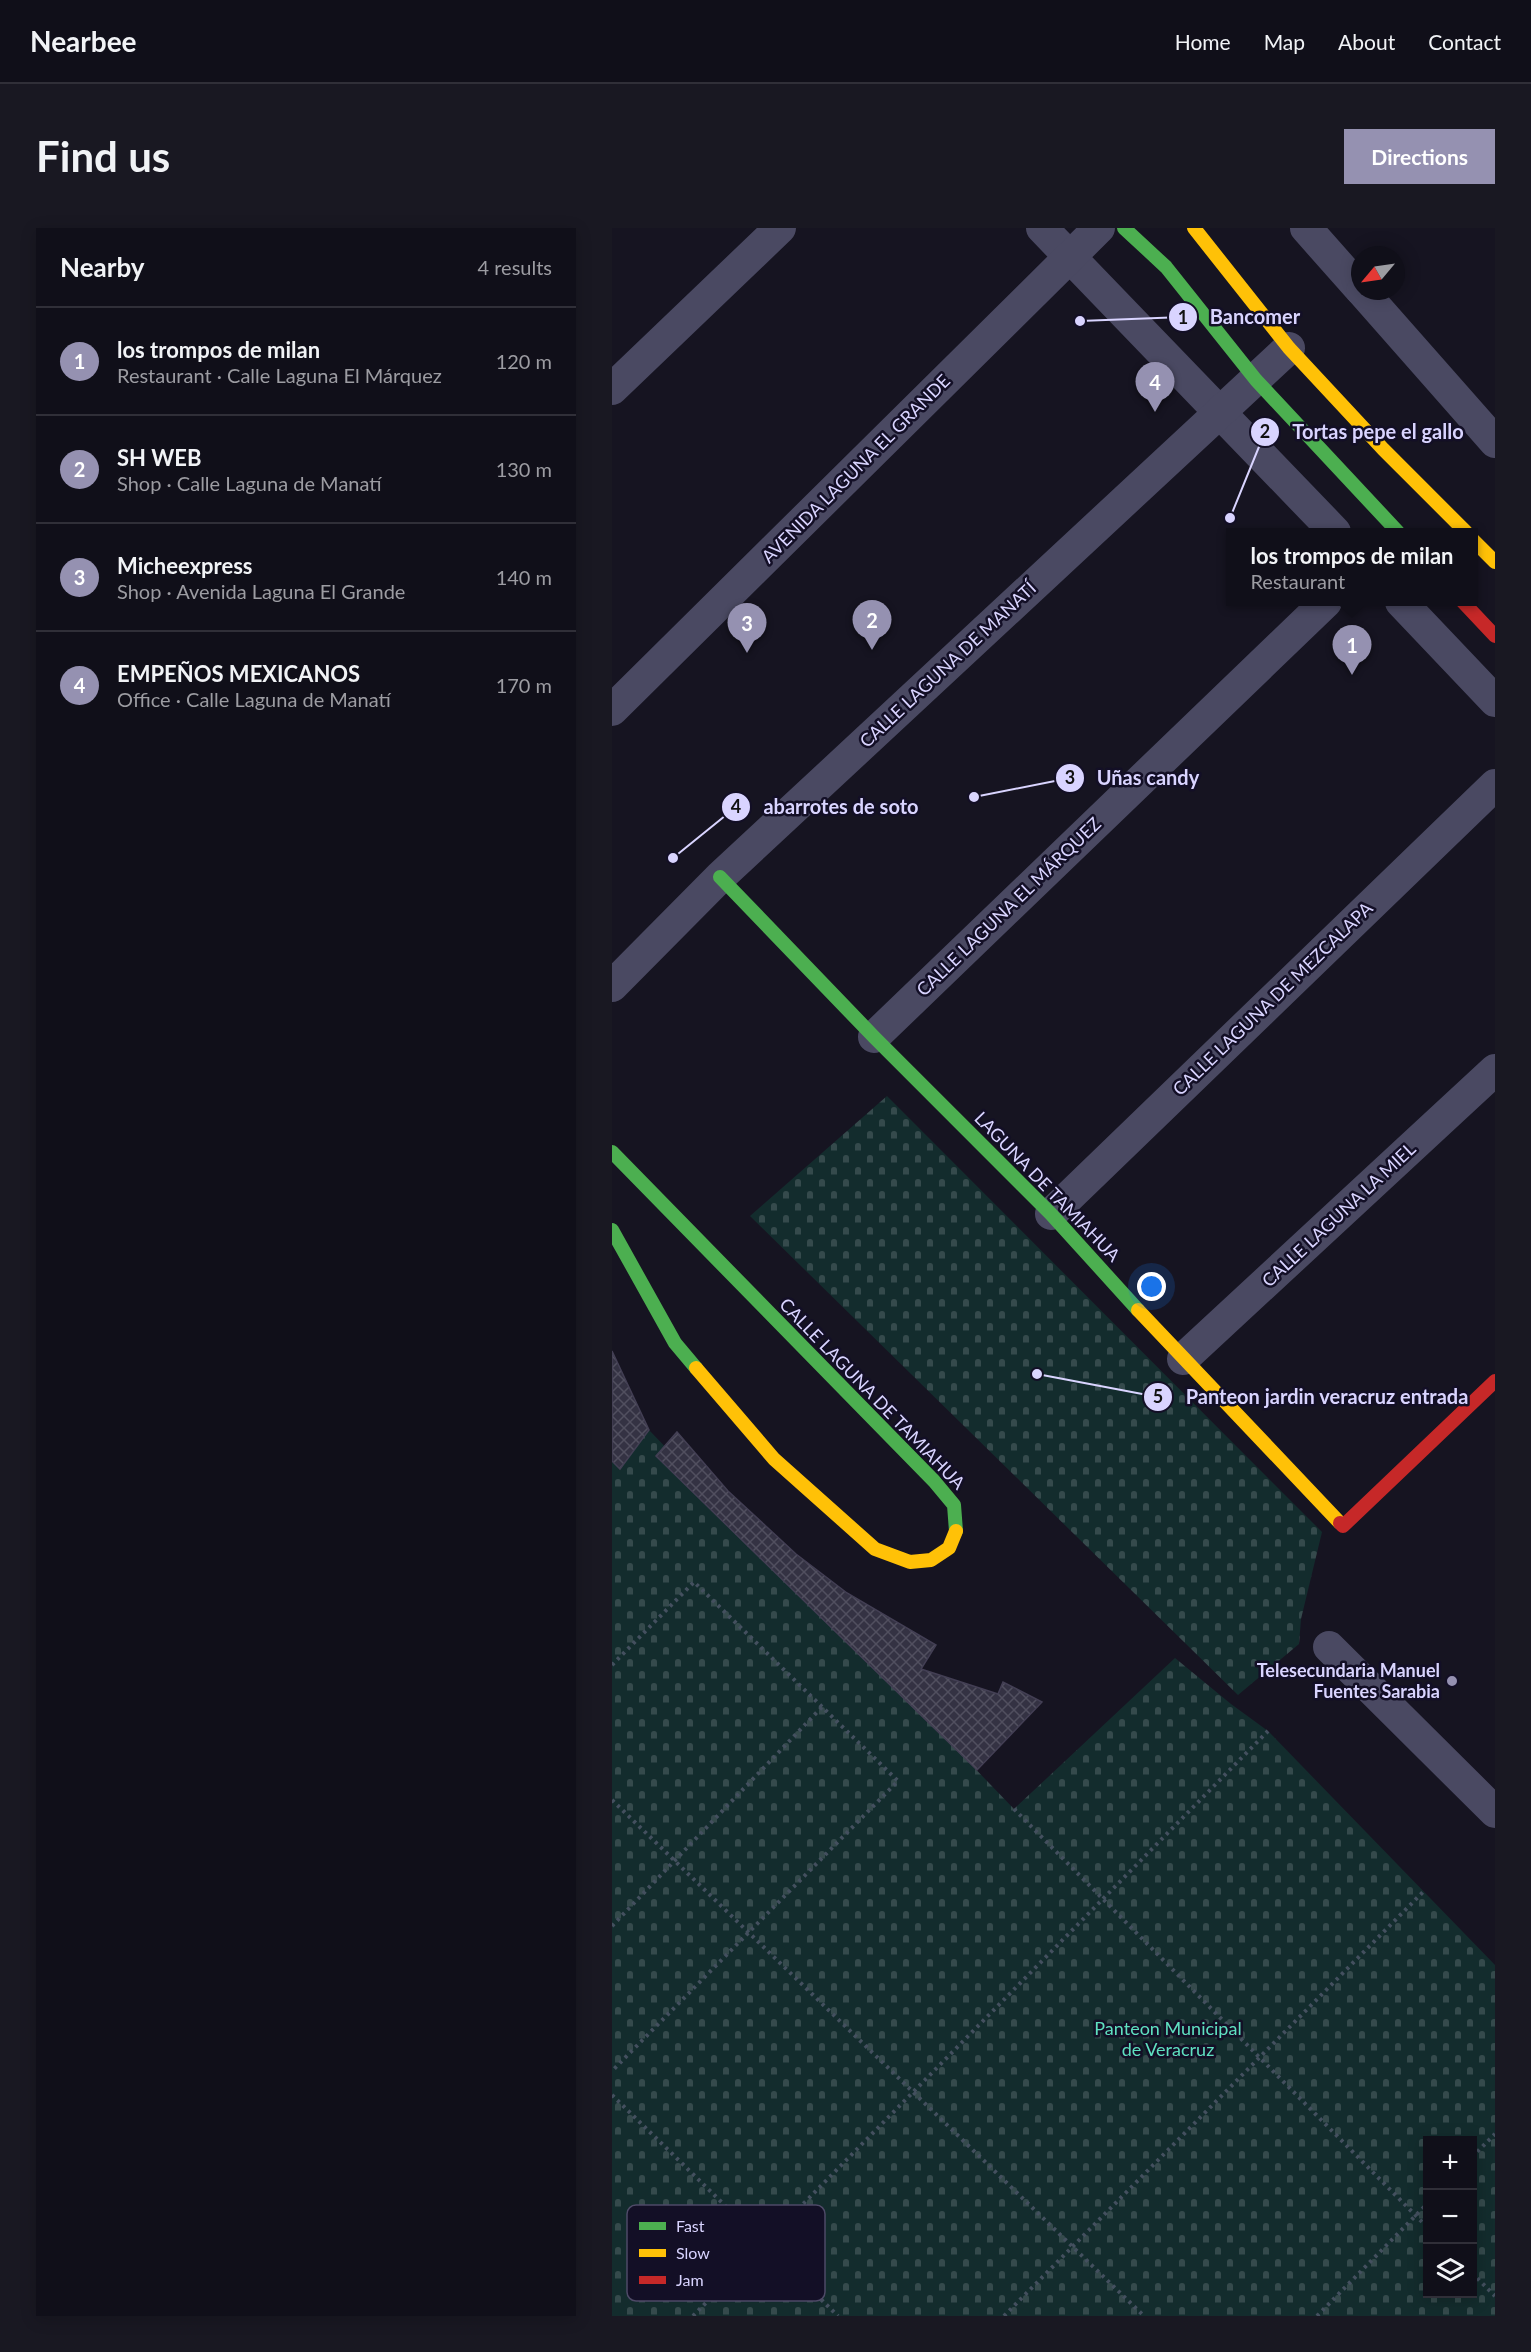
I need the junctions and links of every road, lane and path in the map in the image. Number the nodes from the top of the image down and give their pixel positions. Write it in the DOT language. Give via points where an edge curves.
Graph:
graph roads {
  1 [pos="780,228"];
  2 [pos="1042,228"];
  3 [pos="1143,228"];
  4 [pos="1194,228"];
  5 [pos="1306,228"];
  6 [pos="1117,230"];
  7 [pos="1070,257"];
  8 [pos="1351,279"];
  9 [pos="1370,300"];
  10 [pos="1289,348"];
  11 [pos="1256,380"];
  12 [pos="612,389"];
  13 [pos="1219,412"];
  14 [pos="1495,442"];
  15 [pos="1331,528"];
  16 [pos="1394,528"];
  17 [pos="1462,528"];
  18 [pos="1478,545"];
  19 [pos="1495,562"];
  20 [pos="1322,606"];
  21 [pos="1405,606"];
  22 [pos="1466,606"];
  23 [pos="1495,636"];
  24 [pos="1495,701"];
  25 [pos="612,710"];
  26 [pos="1495,785"];
  27 [pos="720,877"];
  28 [pos="612,986"];
  29 [pos="874,1037"];
  30 [pos="1495,1070"];
  31 [pos="612,1152"];
  32 [pos="1052,1214"];
  33 [pos="612,1230"];
  34 [pos="1183,1359"];
  35 [pos="1495,1381"];
  36 [pos="1329,1647"];
  37 [pos="612,1665"];
  38 [pos="822,1707"];
  39 [pos="1268,1731"];
  40 [pos="612,1800"];
  41 [pos="1014,1809"];
  42 [pos="1495,1812"];
  43 [pos="675,1861"];
  44 [pos="1423,1892"];
  45 [pos="1103,1899"];
  46 [pos="612,1926"];
  47 [pos="748,1933"];
  48 [pos="1259,2058"];
  49 [pos="612,2071"];
  50 [pos="913,2092"];
  51 [pos="612,2095"];
  52 [pos="1495,2134"];
  53 [pos="1477,2153"];
  54 [pos="725,2205"];
  55 [pos="803,2205"];
  56 [pos="1423,2208"];
  57 [pos="1415,2215"];
  58 [pos="1423,2223"];
  59 [pos="1072,2247"];
  60 [pos="1477,2277"];
  61 [pos="1495,2296"];
  62 [pos="708,2301"];
  63 [pos="823,2301"];
  64 [pos="693,2316"];
  65 [pos="838,2316"];
  66 [pos="1004,2316"];
  67 [pos="1144,2316"];
  68 [pos="1317,2316"];
  1 -- 12 [label="street"];
  2 -- 7 [label="street"];
  3 -- 6 [label="street"];
  4 -- 10 [label="street"];
  5 -- 8 [label="street"];
  6 -- 7 [label="street, AVENIDA LAGUNA EL GRANDE"];
  6 -- 11 [label="street" via="1174,268"];
  7 -- 13 [label="street"];
  7 -- 25 [label="street, AVENIDA LAGUNA EL GRANDE"];
  9 -- 14 [label="street"];
  10 -- 11 [label="street, CALLE LAGUNA DE MANATÍ"];
  10 -- 17 [label="street"];
  11 -- 13 [label="street, CALLE LAGUNA DE MANATÍ"];
  11 -- 16 [label="street"];
  13 -- 15 [label="street"];
  13 -- 27 [label="street, CALLE LAGUNA DE MANATÍ"];
  18 -- 19 [label="street"];
  20 -- 29 [label="street, CALLE LAGUNA EL MÁRQUEZ"];
  21 -- 24 [label="street"];
  22 -- 23 [label="street"];
  26 -- 32 [label="street, CALLE LAGUNA DE MEZCALAPA"];
  27 -- 28 [label="street, CALLE LAGUNA DE MANATÍ"];
  27 -- 29 [label="street, LAGUNA DE TAMIAHUA"];
  29 -- 32 [label="street, LAGUNA DE TAMIAHUA"];
  30 -- 34 [label="street, CALLE LAGUNA LA MIEL"];
  31 -- 33 [label="street, CALLE LAGUNA DE TAMIAHUA" via="934,1480 954,1505 957,1527 949,1548 931,1560 910,1562 875,1549 774,1459 675,1343"];
  32 -- 34 [label="street, LAGUNA DE TAMIAHUA"];
  34 -- 35 [label="street, LAGUNA DE TAMIAHUA" via="1343,1526"];
  36 -- 42 [label="street"];
  37 -- 38 [label="path" via="694,1582"];
  38 -- 43 [label="path"];
  38 -- 47 [label="path" via="898,1781"];
  39 -- 45 [label="path"];
  40 -- 43 [label="path"];
  41 -- 45 [label="path"];
  43 -- 46 [label="path"];
  43 -- 47 [label="path"];
  44 -- 48 [label="path"];
  45 -- 48 [label="path"];
  45 -- 50 [label="path"];
  47 -- 49 [label="path"];
  47 -- 50 [label="path"];
  48 -- 57 [label="path"];
  48 -- 59 [label="path"];
  50 -- 55 [label="path"];
  50 -- 59 [label="path"];
  51 -- 54 [label="path"];
  52 -- 53 [label="path"];
  56 -- 57 [label="path"];
  57 -- 58 [label="path"];
  57 -- 68 [label="path"];
  59 -- 66 [label="path"];
  59 -- 67 [label="path"];
  60 -- 61 [label="path"];
  62 -- 64 [label="path"];
  63 -- 65 [label="path"];
}
